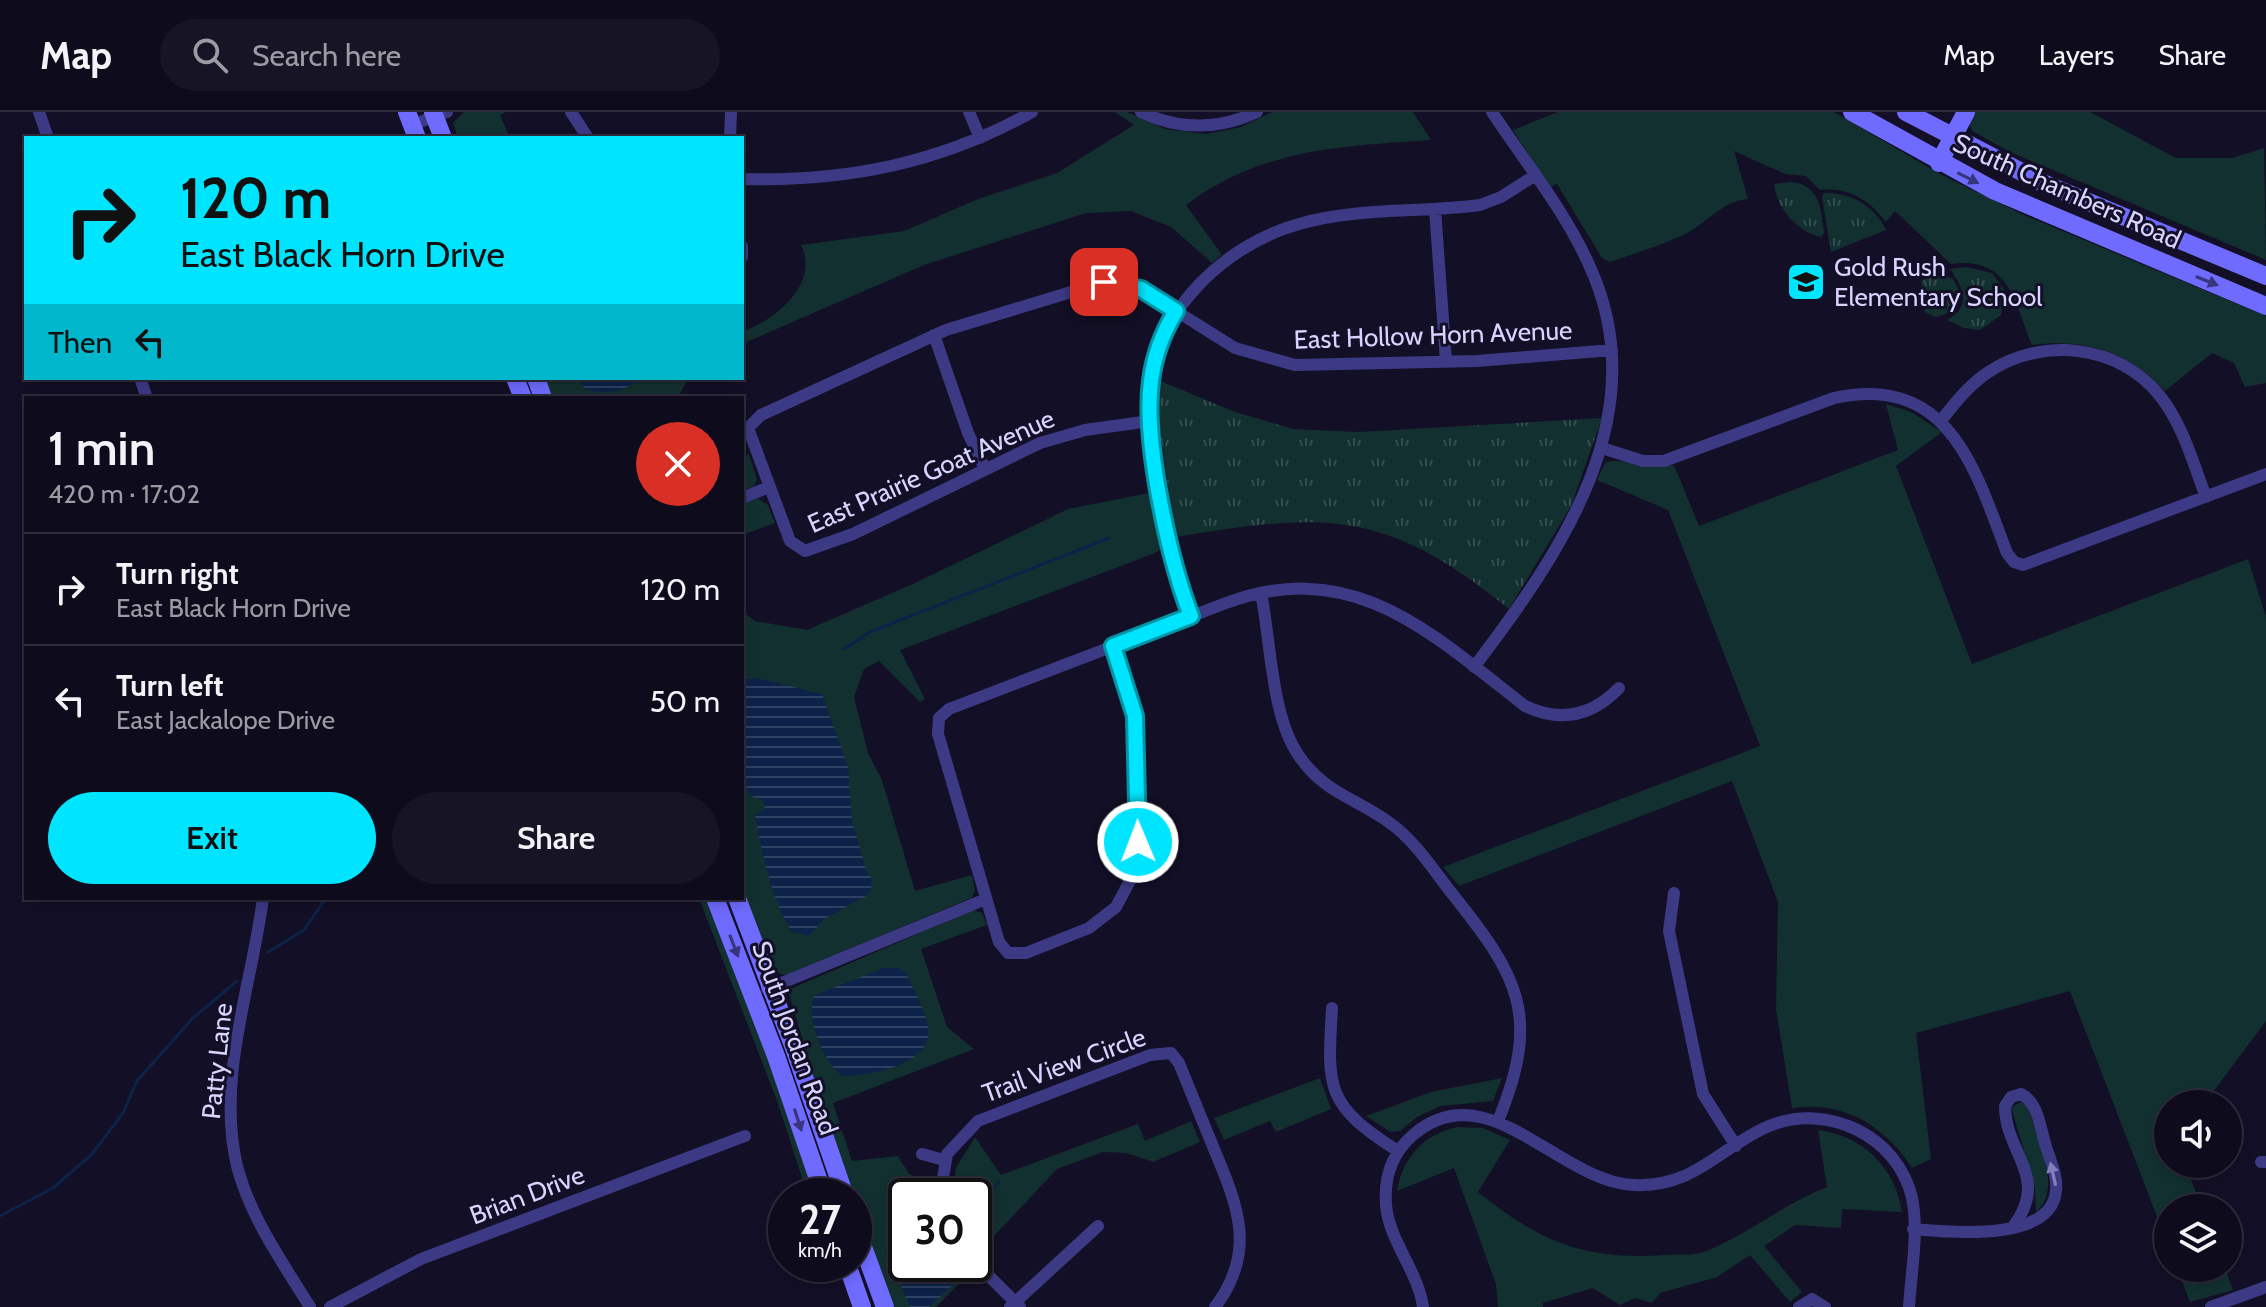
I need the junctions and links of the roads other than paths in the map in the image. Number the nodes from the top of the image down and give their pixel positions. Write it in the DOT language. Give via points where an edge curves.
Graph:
graph roads {
  1 [pos="39,112"];
  2 [pos="571,112"];
  3 [pos="731,112"];
  4 [pos="969,112"];
  5 [pos="1032,112"];
  6 [pos="1141,112"];
  7 [pos="1257,112"];
  8 [pos="1492,112"];
  9 [pos="1852,112"];
  10 [pos="1906,112"];
  11 [pos="1966,112"];
  12 [pos="438,114"];
  13 [pos="412,125"];
  14 [pos="47,136"];
  15 [pos="443,136"];
  16 [pos="587,136"];
  17 [pos="730,136"];
  18 [pos="980,138"];
  19 [pos="1952,138"];
  20 [pos="1939,163"];
  21 [pos="1534,176"];
  22 [pos="744,179"];
  23 [pos="1435,209"];
  24 [pos="2266,276"];
  25 [pos="2266,306"];
  26 [pos="1176,311"];
  27 [pos="934,335"];
  28 [pos="1612,350"];
  29 [pos="1446,361"];
  30 [pos="1150,421"];
  31 [pos="746,422"];
  32 [pos="1940,422"];
  33 [pos="1602,448"];
  34 [pos="985,469"];
  35 [pos="2266,474"];
  36 [pos="769,487"];
  37 [pos="744,497"];
  38 [pos="2206,497"];
  39 [pos="1261,593"];
  40 [pos="1191,616"];
  41 [pos="1113,646"];
  42 [pos="1474,667"];
  43 [pos="1619,688"];
  44 [pos="1674,893"];
  45 [pos="986,899"];
  46 [pos="263,900"];
  47 [pos="716,900"];
  48 [pos="738,900"];
  49 [pos="771,987"];
  50 [pos="753,994"];
  51 [pos="1332,1008"];
  52 [pos="1498,1121"];
  53 [pos="745,1136"];
  54 [pos="1736,1146"];
  55 [pos="1398,1151"];
  56 [pos="922,1154"];
  57 [pos="944,1160"];
  58 [pos="818,1178"];
  59 [pos="839,1178"];
  60 [pos="942,1178"];
  61 [pos="1098,1226"];
  62 [pos="2013,1227"];
  63 [pos="1913,1229"];
  64 [pos="872,1271"];
  65 [pos="992,1280"];
  66 [pos="853,1282"];
  67 [pos="2266,1287"];
  68 [pos="1015,1305"];
  69 [pos="1217,1306"];
  70 [pos="310,1307"];
  71 [pos="330,1307"];
  72 [pos="862,1307"];
  73 [pos="885,1307"];
  74 [pos="1423,1307"];
  75 [pos="1799,1307"];
  76 [pos="1825,1307"];
  77 [pos="1909,1307"];
  78 [pos="2211,1307"];
  1 -- 14 [label="street"];
  2 -- 16 [label="street"];
  3 -- 17 [label="street"];
  4 -- 18 [label="street"];
  5 -- 18 [label="street"];
  6 -- 7 [label="street" via="1199,126"];
  8 -- 21 [label="street"];
  9 -- 20 [label="main road, South Chambers Road"];
  10 -- 19 [label="main road, South Chambers Road"];
  11 -- 19 [label="main road"];
  12 -- 13 [label="street"];
  12 -- 15 [label="main road"];
  18 -- 22 [label="street" via="870,172"];
  19 -- 20 [label="main road"];
  19 -- 24 [label="main road, South Chambers Road" via="2053,188"];
  20 -- 25 [label="main road, South Chambers Road, one-way" via="2069,225"];
  21 -- 23 [label="street" via="1484,205"];
  21 -- 28 [label="street" via="1592,270"];
  23 -- 26 [label="street" via="1332,217 1278,231 1233,256"];
  23 -- 29 [label="street"];
  26 -- 27 [label="street, East Hollow Horn Avenue" via="1141,289 1104,282"];
  26 -- 29 [label="street, East Hollow Horn Avenue" via="1235,348 1286,364"];
  26 -- 30 [label="street" via="1153,368"];
  27 -- 31 [label="street, East Hollow Horn Avenue"];
  27 -- 34 [label="street"];
  28 -- 29 [label="street, East Hollow Horn Avenue"];
  28 -- 33 [label="street" via="1613,390"];
  30 -- 34 [label="street, East Prairie Goat Avenue" via="1060,436"];
  30 -- 40 [label="street" via="1170,554"];
  31 -- 36 [label="street, East Hollow Horn Avenue"];
  32 -- 33 [label="street" via="1901,400 1853,395 1664,461 1643,461"];
  32 -- 38 [label="street" via="1969,456 2016,569"];
  32 -- 38 [label="street" via="1981,377 2018,357 2067,349 2103,356 2134,372 2158,394 2178,425"];
  33 -- 42 [label="street" via="1555,554"];
  34 -- 36 [label="street, East Prairie Goat Avenue" via="844,538 798,554"];
  35 -- 38 [label="street"];
  36 -- 37 [label="street"];
  39 -- 40 [label="street"];
  39 -- 42 [label="street" via="1315,589 1365,598 1410,618"];
  39 -- 52 [label="street" via="1278,708 1295,750 1327,788 1396,828 1493,944 1516,992 1520,1046"];
  40 -- 41 [label="street"];
  41 -- 45 [label="street" via="934,716"];
  41 -- 45 [label="street" via="1135,716 1138,853 1132,877 1116,907 1089,928 1005,958"];
  42 -- 43 [label="street" via="1525,706 1554,716 1594,709"];
  44 -- 54 [label="street" via="1669,931 1703,1094"];
  45 -- 49 [label="street"];
  46 -- 70 [label="street, Patty Lane" via="236,1051 232,1133 249,1200"];
  47 -- 50 [label="main road, South Jordan Road, one-way"];
  48 -- 49 [label="main road, South Jordan Road"];
  49 -- 50 [label="street"];
  49 -- 59 [label="main road, South Jordan Road"];
  50 -- 58 [label="main road, South Jordan Road, one-way"];
  51 -- 55 [label="street" via="1329,1061 1336,1094 1353,1119"];
  52 -- 54 [label="street" via="1581,1172 1632,1185 1689,1175"];
  52 -- 55 [label="street" via="1468,1114 1444,1117 1418,1130"];
  53 -- 71 [label="street, Brian Drive" via="421,1259"];
  54 -- 63 [label="street" via="1769,1126 1798,1119 1830,1120 1856,1129 1880,1145 1902,1174 1912,1198"];
  55 -- 74 [label="street" via="1386,1186 1387,1213"];
  56 -- 57 [label="street"];
  57 -- 60 [label="street"];
  57 -- 69 [label="street, Trail View Circle" via="965,1131 984,1117 1172,1051 1239,1215 1238,1258"];
  61 -- 68 [label="street"];
  62 -- 62 [label="street, one-way" via="2045,1214 2057,1186 2034,1107 2021,1094 2005,1106 2029,1193 2026,1211"];
  62 -- 63 [label="street" via="1975,1232"];
  63 -- 77 [label="street"];
  64 -- 73 [label="main road"];
  65 -- 68 [label="street"];
  66 -- 72 [label="main road"];
  67 -- 78 [label="street"];
  75 -- 76 [label="street" via="1812,1299"];
}
